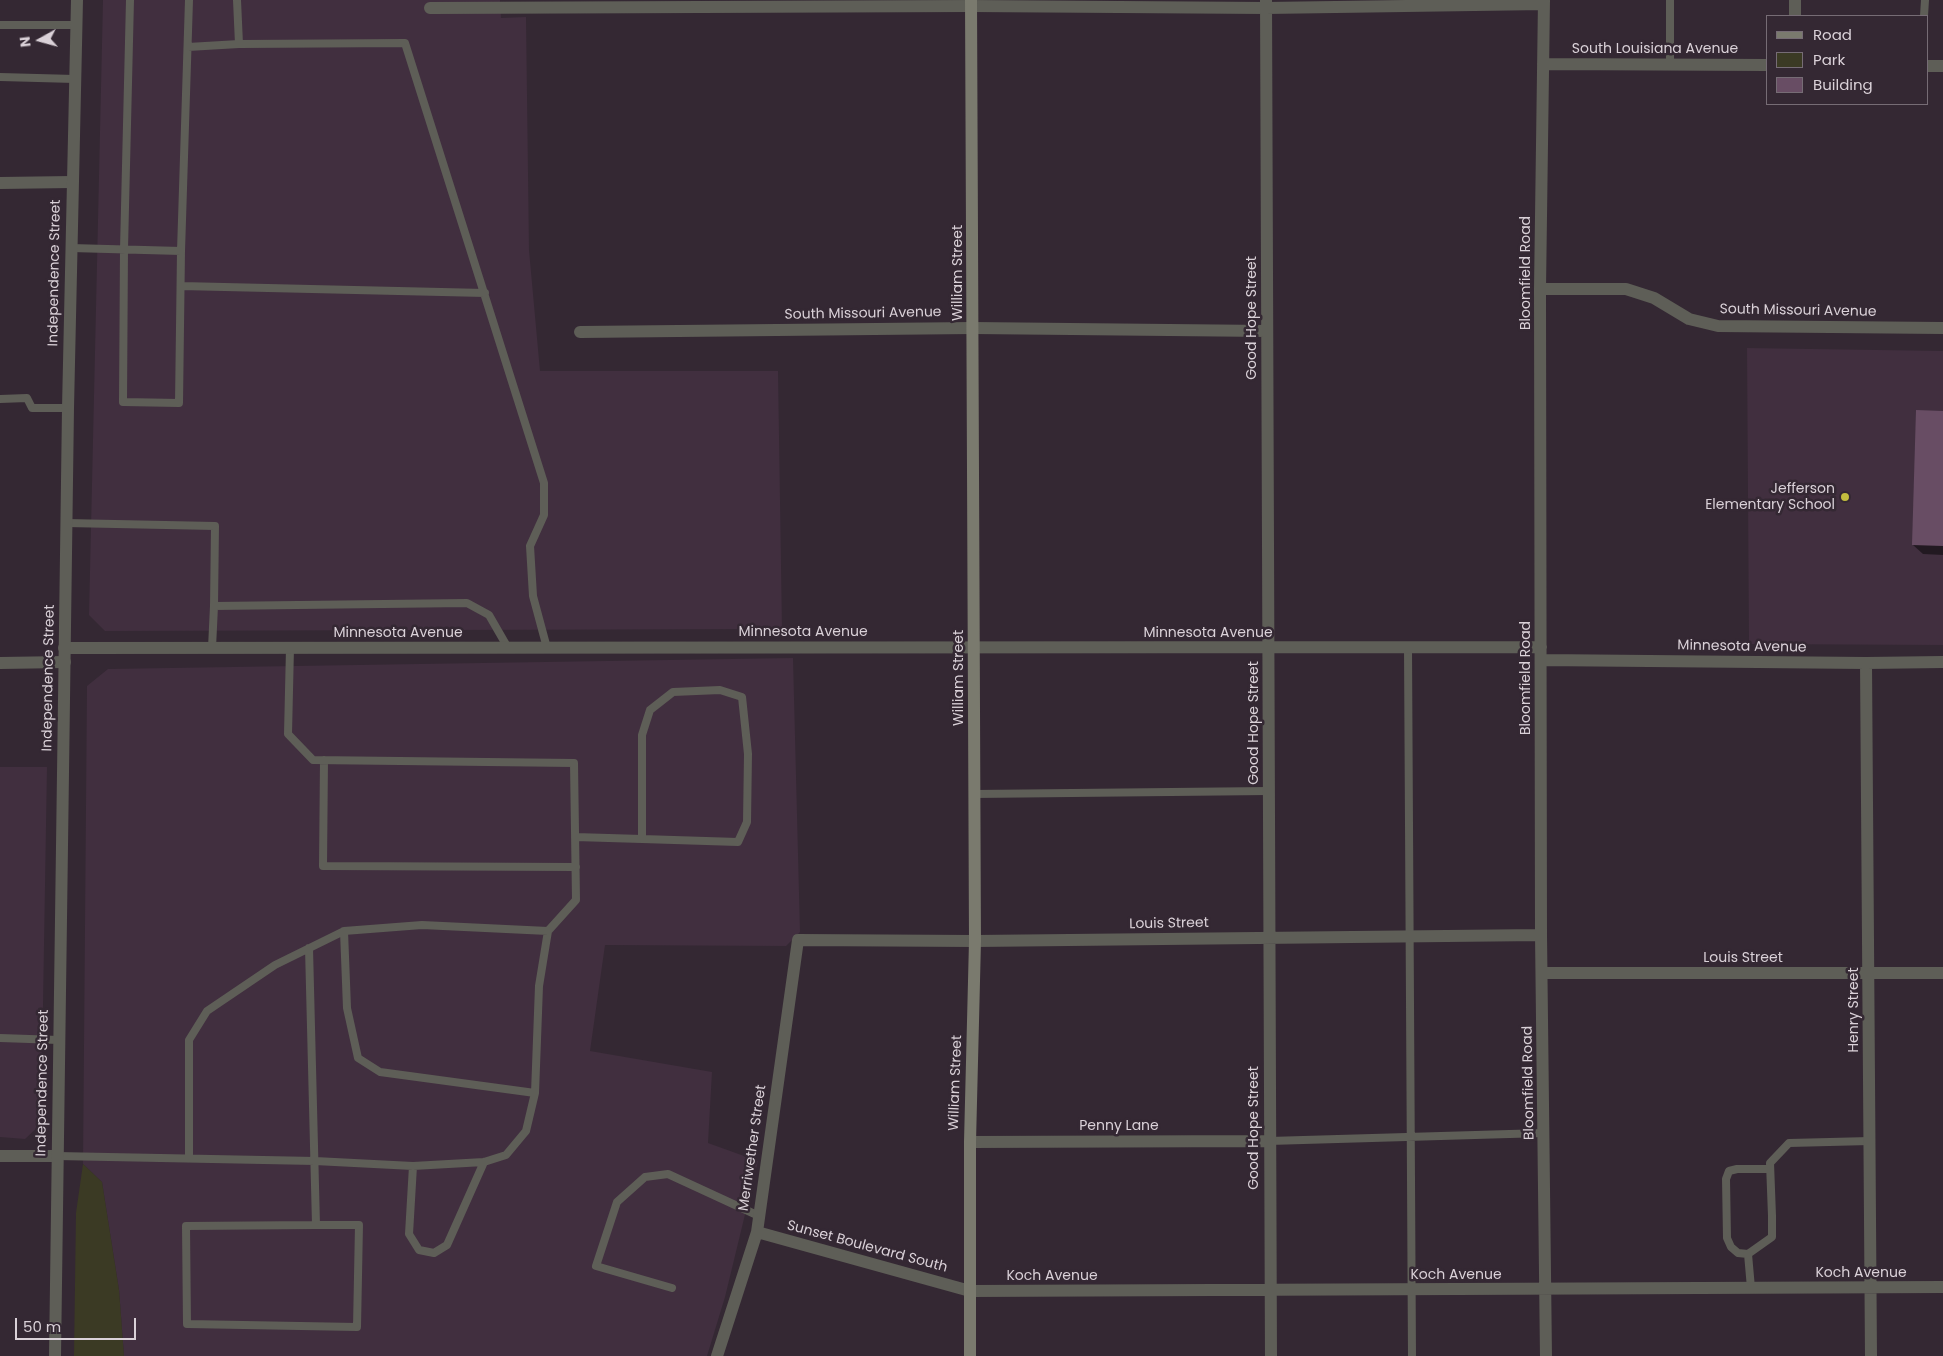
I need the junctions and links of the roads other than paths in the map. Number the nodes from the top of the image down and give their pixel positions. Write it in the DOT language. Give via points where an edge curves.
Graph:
graph roads {
  1 [pos="77,0"];
  2 [pos="130,0"];
  3 [pos="189,0"];
  4 [pos="237,0"];
  5 [pos="1670,0"];
  6 [pos="1795,0"];
  7 [pos="1925,0"];
  8 [pos="1544,2"];
  9 [pos="829,3"];
  10 [pos="971,3"];
  11 [pos="506,4"];
  12 [pos="1266,4"];
  13 [pos="430,8"];
  14 [pos="1795,15"];
  15 [pos="1924,15"];
  16 [pos="0,25"];
  17 [pos="76,25"];
  18 [pos="239,44"];
  19 [pos="188,48"];
  20 [pos="1543,64"];
  21 [pos="1670,64"];
  22 [pos="1766,65"];
  23 [pos="1928,66"];
  24 [pos="1943,66"];
  25 [pos="0,78"];
  26 [pos="75,79"];
  27 [pos="72,182"];
  28 [pos="0,183"];
  29 [pos="71,248"];
  30 [pos="124,249"];
  31 [pos="181,251"];
  32 [pos="181,286"];
  33 [pos="1540,289"];
  34 [pos="484,293"];
  35 [pos="973,328"];
  36 [pos="1943,328"];
  37 [pos="1267,331"];
  38 [pos="580,332"];
  39 [pos="0,399"];
  40 [pos="68,408"];
  41 [pos="66,523"];
  42 [pos="214,606"];
  43 [pos="974,647"];
  44 [pos="64,648"];
  45 [pos="212,648"];
  46 [pos="290,648"];
  47 [pos="508,648"];
  48 [pos="547,648"];
  49 [pos="1270,648"];
  50 [pos="1408,648"];
  51 [pos="1541,654"];
  52 [pos="64,662"];
  53 [pos="1943,662"];
  54 [pos="0,663"];
  55 [pos="1866,663"];
  56 [pos="324,760"];
  57 [pos="1269,791"];
  58 [pos="974,794"];
  59 [pos="575,837"];
  60 [pos="642,839"];
  61 [pos="576,867"];
  62 [pos="548,930"];
  63 [pos="344,932"];
  64 [pos="1541,935"];
  65 [pos="1410,936"];
  66 [pos="1269,938"];
  67 [pos="798,940"];
  68 [pos="975,941"];
  69 [pos="309,948"];
  70 [pos="1542,973"];
  71 [pos="1868,973"];
  72 [pos="1943,973"];
  73 [pos="0,1038"];
  74 [pos="58,1040"];
  75 [pos="535,1093"];
  76 [pos="1544,1133"];
  77 [pos="1411,1137"];
  78 [pos="1269,1141"];
  79 [pos="970,1142"];
  80 [pos="1870,1142"];
  81 [pos="0,1156"];
  82 [pos="57,1156"];
  83 [pos="188,1158"];
  84 [pos="315,1161"];
  85 [pos="484,1162"];
  86 [pos="413,1166"];
  87 [pos="1770,1168"];
  88 [pos="759,1216"];
  89 [pos="316,1225"];
  90 [pos="757,1232"];
  91 [pos="1748,1254"];
  92 [pos="1943,1287"];
  93 [pos="672,1288"];
  94 [pos="1751,1288"];
  95 [pos="1871,1288"];
  96 [pos="1546,1289"];
  97 [pos="1411,1290"];
  98 [pos="970,1291"];
  99 [pos="1270,1291"];
  100 [pos="55,1356"];
  101 [pos="717,1356"];
  102 [pos="970,1356"];
  103 [pos="1271,1356"];
  104 [pos="1412,1356"];
  105 [pos="1546,1356"];
  106 [pos="1871,1356"];
  1 -- 17 [label="street, Independence Street"];
  2 -- 30 [label="lane"];
  3 -- 19 [label="lane"];
  4 -- 18 [label="lane"];
  5 -- 21 [label="lane"];
  6 -- 14 [label="street"];
  7 -- 15 [label="lane"];
  8 -- 12 [label="street"];
  8 -- 20 [label="street, Bloomfield Road"];
  9 -- 10 [label="street"];
  9 -- 11 [label="street"];
  10 -- 12 [label="street"];
  10 -- 35 [label="main road, William Street"];
  11 -- 13 [label="street"];
  12 -- 37 [label="street, Good Hope Street"];
  16 -- 17 [label="lane"];
  17 -- 26 [label="street, Independence Street"];
  18 -- 19 [label="lane"];
  18 -- 34 [label="lane" via="405,43"];
  19 -- 31 [label="lane"];
  20 -- 21 [label="street, South Louisiana Avenue"];
  20 -- 33 [label="street, Bloomfield Road"];
  21 -- 22 [label="street, South Louisiana Avenue"];
  23 -- 24 [label="street"];
  25 -- 26 [label="lane"];
  26 -- 27 [label="street, Independence Street"];
  27 -- 28 [label="street"];
  27 -- 29 [label="street, Independence Street"];
  29 -- 30 [label="lane"];
  29 -- 40 [label="street, Independence Street"];
  30 -- 31 [label="lane"];
  30 -- 32 [label="lane" via="123,402 179,403"];
  31 -- 32 [label="lane"];
  32 -- 34 [label="lane"];
  33 -- 36 [label="street, South Missouri Avenue" via="1626,289 1654,298 1689,320 1718,326"];
  33 -- 51 [label="street, Bloomfield Road"];
  34 -- 48 [label="lane" via="544,483 544,515 530,546 533,596"];
  35 -- 37 [label="street, South Missouri Avenue"];
  35 -- 38 [label="street, South Missouri Avenue"];
  35 -- 43 [label="main road, William Street"];
  37 -- 49 [label="street, Good Hope Street"];
  39 -- 40 [label="lane" via="27,398 32,408"];
  40 -- 41 [label="street, Independence Street"];
  41 -- 42 [label="lane" via="216,526"];
  41 -- 44 [label="street, Independence Street"];
  42 -- 45 [label="lane"];
  42 -- 47 [label="lane" via="467,603 489,615"];
  43 -- 48 [label="street, Minnesota Avenue"];
  43 -- 49 [label="street, Minnesota Avenue"];
  43 -- 58 [label="main road, William Street"];
  44 -- 45 [label="street, Minnesota Avenue"];
  44 -- 52 [label="street, Independence Street"];
  45 -- 46 [label="street, Minnesota Avenue"];
  46 -- 47 [label="street, Minnesota Avenue"];
  46 -- 56 [label="lane" via="288,734 313,760"];
  47 -- 48 [label="street, Minnesota Avenue"];
  49 -- 50 [label="street, Minnesota Avenue"];
  49 -- 57 [label="street, Good Hope Street"];
  50 -- 51 [label="street, Minnesota Avenue"];
  50 -- 65 [label="lane"];
  51 -- 55 [label="street, Minnesota Avenue"];
  51 -- 64 [label="street, Bloomfield Road"];
  52 -- 54 [label="street"];
  52 -- 74 [label="street, Independence Street"];
  53 -- 55 [label="street, Minnesota Avenue"];
  55 -- 71 [label="street, Henry Street"];
  56 -- 59 [label="lane" via="574,763"];
  56 -- 61 [label="lane" via="324,866"];
  57 -- 58 [label="lane"];
  57 -- 66 [label="street, Good Hope Street"];
  58 -- 68 [label="main road, William Street"];
  59 -- 60 [label="lane"];
  59 -- 61 [label="lane"];
  60 -- 60 [label="lane" via="738,842 747,822 748,754 742,697 720,690 673,692 650,710 642,736"];
  61 -- 62 [label="lane" via="576,900"];
  62 -- 63 [label="lane" via="422,925"];
  62 -- 75 [label="lane" via="539,986"];
  63 -- 69 [label="lane"];
  63 -- 75 [label="lane" via="347,1008 358,1058 380,1072"];
  64 -- 65 [label="street, Louis Street"];
  64 -- 70 [label="street, Bloomfield Road"];
  65 -- 66 [label="street, Louis Street"];
  65 -- 77 [label="lane"];
  66 -- 68 [label="street, Louis Street"];
  66 -- 78 [label="street, Good Hope Street"];
  67 -- 68 [label="street, Louis Street"];
  67 -- 88 [label="street, Merriwether Street"];
  68 -- 79 [label="main road, William Street"];
  69 -- 83 [label="lane" via="275,965 207,1011 189,1040"];
  69 -- 84 [label="lane"];
  70 -- 71 [label="street, Louis Street"];
  70 -- 76 [label="street, Bloomfield Road"];
  71 -- 72 [label="street, Louis Street"];
  71 -- 80 [label="street, Henry Street"];
  73 -- 74 [label="lane"];
  74 -- 82 [label="street, Independence Street"];
  75 -- 85 [label="lane" via="526,1131 506,1155"];
  76 -- 77 [label="lane"];
  76 -- 96 [label="street, Bloomfield Road"];
  77 -- 78 [label="lane"];
  77 -- 97 [label="lane"];
  78 -- 79 [label="street, Penny Lane"];
  78 -- 99 [label="street, Good Hope Street"];
  79 -- 98 [label="main road, William Street"];
  80 -- 87 [label="lane" via="1789,1143 1770,1163"];
  80 -- 95 [label="street, Henry Street"];
  81 -- 82 [label="street"];
  82 -- 83 [label="lane"];
  82 -- 100 [label="street, Independence Street"];
  83 -- 84 [label="lane"];
  84 -- 86 [label="lane"];
  84 -- 89 [label="lane"];
  85 -- 86 [label="lane"];
  85 -- 86 [label="lane" via="446,1245 434,1252 419,1250 409,1234"];
  87 -- 91 [label="lane" via="1772,1237"];
  87 -- 91 [label="lane" via="1730,1171 1726,1179 1726,1238 1738,1253"];
  88 -- 90 [label="street, Merriwether Street"];
  88 -- 93 [label="lane" via="668,1174 646,1177 617,1202 596,1266"];
  89 -- 89 [label="lane" via="186,1226 187,1324 357,1327 359,1225"];
  90 -- 98 [label="street, Sunset Boulevard South"];
  90 -- 101 [label="street, Merriwether Street"];
  91 -- 94 [label="lane"];
  92 -- 95 [label="street, Koch Avenue"];
  94 -- 95 [label="street, Koch Avenue"];
  94 -- 96 [label="street, Koch Avenue"];
  95 -- 106 [label="street, Henry Street"];
  96 -- 97 [label="street, Koch Avenue"];
  96 -- 105 [label="street, Bloomfield Road"];
  97 -- 99 [label="street, Koch Avenue"];
  97 -- 104 [label="lane"];
  98 -- 99 [label="street, Koch Avenue"];
  98 -- 102 [label="main road, William Street"];
  99 -- 103 [label="street, Good Hope Street"];
}
